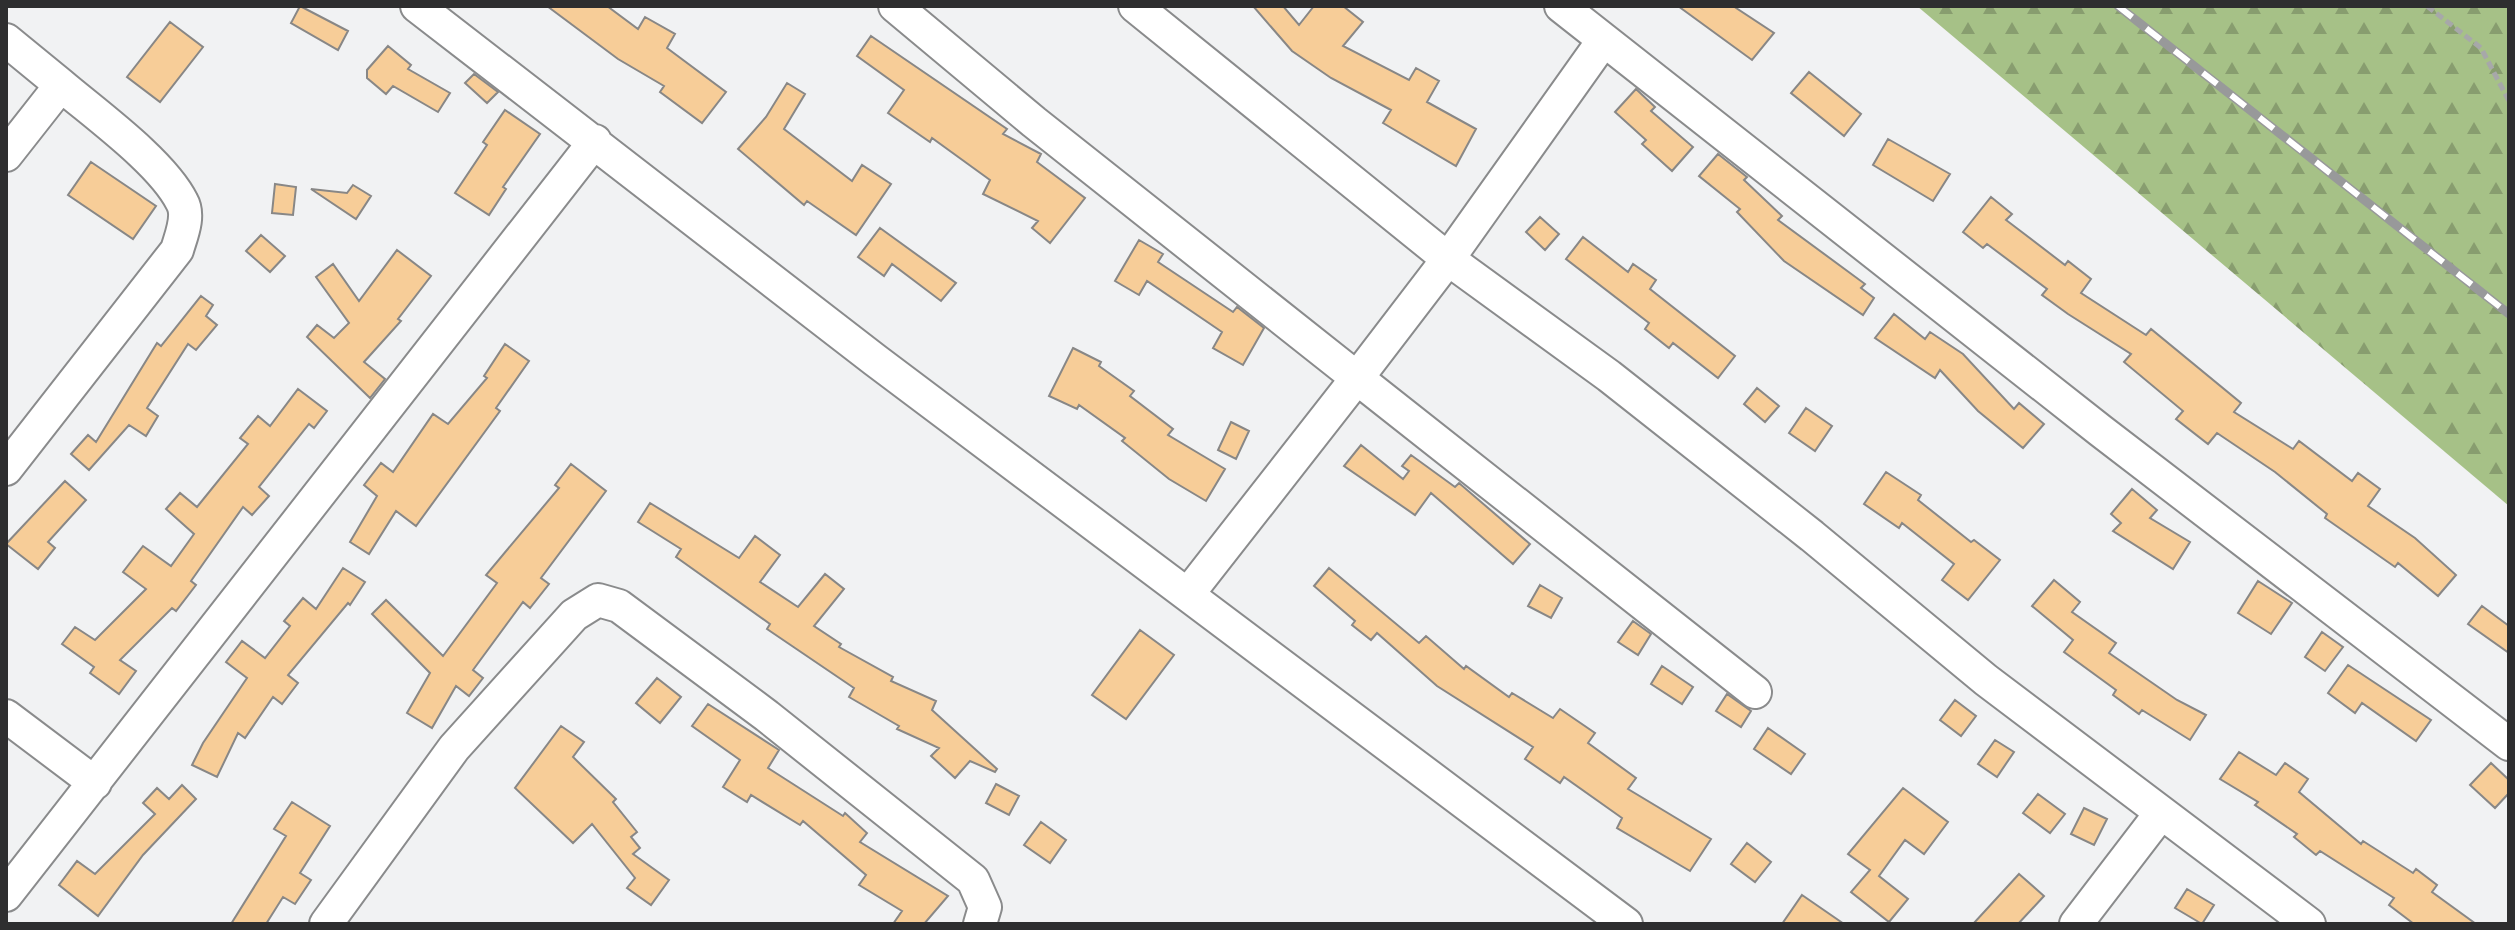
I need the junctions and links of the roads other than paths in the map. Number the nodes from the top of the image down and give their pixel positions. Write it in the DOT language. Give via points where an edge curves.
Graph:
graph roads {
  1 [pos="417,6"];
  2 [pos="895,6"];
  3 [pos="1135,6"];
  4 [pos="1561,6"];
  5 [pos="6,40"];
  6 [pos="1603,41"];
  7 [pos="61,85"];
  8 [pos="595,141"];
  9 [pos="6,155"];
  10 [pos="1448,259"];
  11 [pos="1357,378"];
  12 [pos="6,469"];
  13 [pos="1188,594"];
  14 [pos="1755,692"];
  15 [pos="6,716"];
  16 [pos="2509,744"];
  17 [pos="95,783"];
  18 [pos="2161,813"];
  19 [pos="6,895"];
  20 [pos="326,924"];
  21 [pos="980,924"];
  22 [pos="1626,924"];
  23 [pos="2076,924"];
  24 [pos="2309,924"];
  1 -- 8 [label="street"];
  2 -- 11 [label="street"];
  3 -- 10 [label="street"];
  4 -- 6 [label="street"];
  5 -- 7 [label="street"];
  6 -- 10 [label="street"];
  6 -- 16 [label="street"];
  7 -- 9 [label="street"];
  7 -- 12 [label="street" via="150,162 183,203 185,220 177,250"];
  8 -- 13 [label="street" via="875,360"];
  8 -- 17 [label="street"];
  10 -- 11 [label="street"];
  10 -- 18 [label="street" via="1609,376 1986,680"];
  11 -- 13 [label="street"];
  11 -- 14 [label="street"];
  13 -- 22 [label="street"];
  15 -- 17 [label="street"];
  17 -- 19 [label="street"];
  18 -- 23 [label="street"];
  18 -- 24 [label="street"];
  20 -- 21 [label="street" via="454,748 574,615 598,600 619,606 767,716 973,880 985,907"];
}
